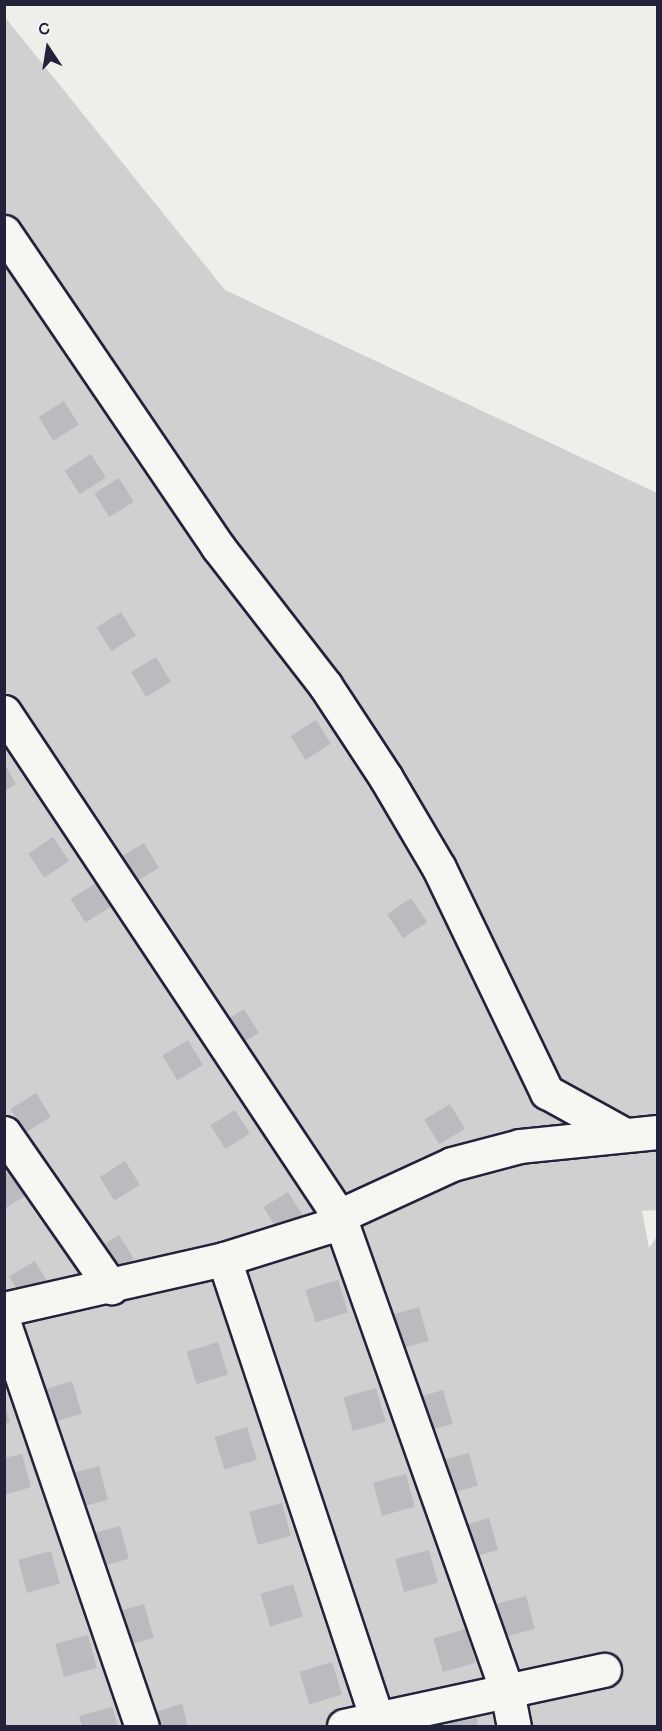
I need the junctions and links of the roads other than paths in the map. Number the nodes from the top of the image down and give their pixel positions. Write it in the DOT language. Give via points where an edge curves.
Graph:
graph roads {
  1 [pos="4,232"];
  2 [pos="4,712"];
  3 [pos="657,1132"];
  4 [pos="4,1133"];
  5 [pos="623,1134"];
  6 [pos="339,1216"];
  7 [pos="224,1259"];
  8 [pos="111,1287"];
  9 [pos="4,1309"];
  10 [pos="4,1324"];
  11 [pos="604,1670"];
  12 [pos="507,1691"];
  13 [pos="377,1719"];
  14 [pos="142,1726"];
  15 [pos="344,1726"];
  16 [pos="514,1726"];
  1 -- 5 [label="street" via="218,547 325,685 386,778 439,868 547,1092"];
  2 -- 6 [label="street"];
  3 -- 5 [label="street"];
  4 -- 8 [label="street"];
  5 -- 6 [label="street" via="520,1146 452,1164"];
  6 -- 7 [label="street" via="326,1227"];
  6 -- 12 [label="street"];
  7 -- 8 [label="street"];
  7 -- 13 [label="street"];
  8 -- 9 [label="street"];
  10 -- 14 [label="street"];
  11 -- 12 [label="street"];
  12 -- 13 [label="street"];
  12 -- 16 [label="street"];
  13 -- 15 [label="street"];
}
